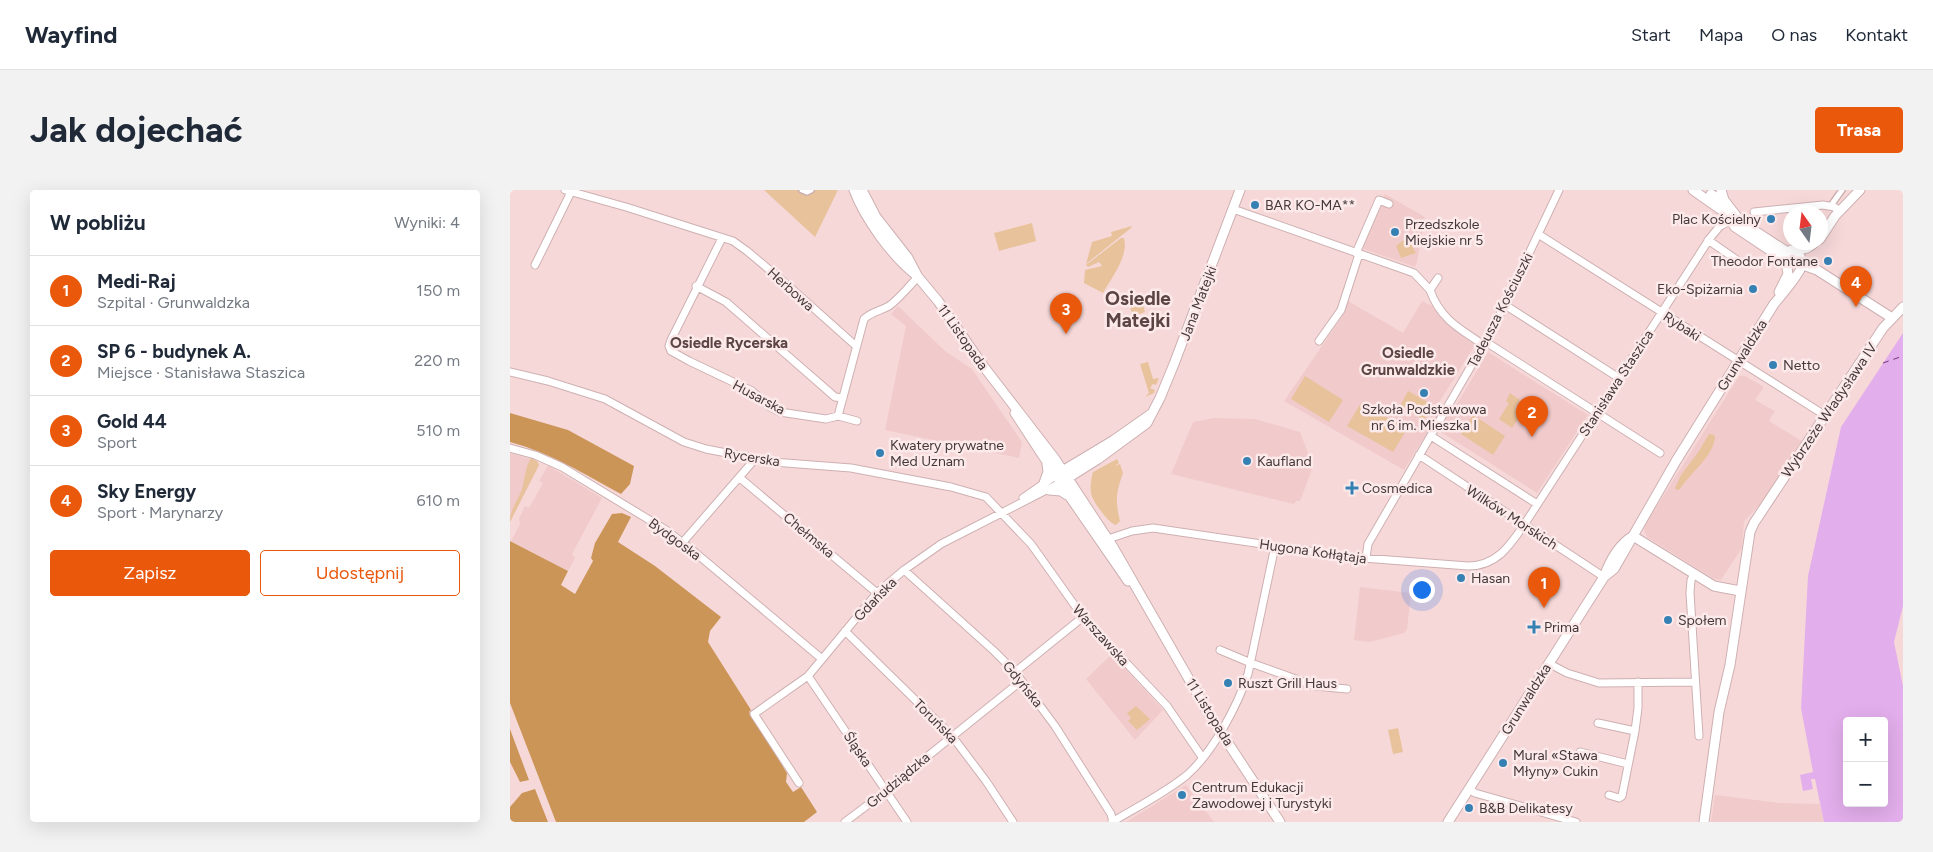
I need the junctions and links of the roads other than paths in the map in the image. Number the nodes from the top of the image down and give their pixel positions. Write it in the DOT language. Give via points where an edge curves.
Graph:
graph roads {
  1 [pos="802,190"];
  2 [pos="811,190"];
  3 [pos="854,190"];
  4 [pos="862,190"];
  5 [pos="1240,190"];
  6 [pos="1558,190"];
  7 [pos="1694,190"];
  8 [pos="1727,190"];
  9 [pos="1842,190"];
  10 [pos="1860,190"];
  11 [pos="568,191"];
  12 [pos="1713,191"];
  13 [pos="1389,204"];
  14 [pos="1832,204"];
  15 [pos="1233,209"];
  16 [pos="1840,211"];
  17 [pos="1754,212"];
  18 [pos="1728,213"];
  19 [pos="1828,228"];
  20 [pos="1538,234"];
  21 [pos="722,238"];
  22 [pos="1708,240"];
  23 [pos="1776,250"];
  24 [pos="1783,250"];
  25 [pos="1813,250"];
  26 [pos="1358,253"];
  27 [pos="1737,260"];
  28 [pos="1789,261"];
  29 [pos="535,265"];
  30 [pos="1801,265"];
  31 [pos="918,276"];
  32 [pos="1438,278"];
  33 [pos="1784,282"];
  34 [pos="696,286"];
  35 [pos="1432,294"];
  36 [pos="1774,304"];
  37 [pos="1505,305"];
  38 [pos="1903,307"];
  39 [pos="1661,313"];
  40 [pos="1892,318"];
  41 [pos="1319,341"];
  42 [pos="1485,343"];
  43 [pos="856,346"];
  44 [pos="1741,363"];
  45 [pos="510,372"];
  46 [pos="1619,378"];
  47 [pos="843,398"];
  48 [pos="1596,413"];
  49 [pos="838,416"];
  50 [pos="1826,416"];
  51 [pos="857,421"];
  52 [pos="1431,436"];
  53 [pos="510,448"];
  54 [pos="1660,453"];
  55 [pos="1419,456"];
  56 [pos="755,459"];
  57 [pos="1051,461"];
  58 [pos="1078,467"];
  59 [pos="1062,477"];
  60 [pos="740,478"];
  61 [pos="1046,487"];
  62 [pos="1074,495"];
  63 [pos="1537,504"];
  64 [pos="1001,512"];
  65 [pos="1524,525"];
  66 [pos="1538,534"];
  67 [pos="1516,536"];
  68 [pos="1633,536"];
  69 [pos="1105,541"];
  70 [pos="683,542"];
  71 [pos="1275,546"];
  72 [pos="1366,558"];
  73 [pos="904,570"];
  74 [pos="1694,574"];
  75 [pos="1604,577"];
  76 [pos="1740,591"];
  77 [pos="877,593"];
  78 [pos="1083,617"];
  79 [pos="845,631"];
  80 [pos="1220,650"];
  81 [pos="822,659"];
  82 [pos="1548,663"];
  83 [pos="1251,664"];
  84 [pos="1015,672"];
  85 [pos="808,676"];
  86 [pos="1022,681"];
  87 [pos="1638,682"];
  88 [pos="1695,682"];
  89 [pos="1347,689"];
  90 [pos="1598,723"];
  91 [pos="1220,731"];
  92 [pos="1634,731"];
  93 [pos="952,736"];
  94 [pos="1700,736"];
  95 [pos="1580,752"];
  96 [pos="1202,757"];
  97 [pos="1628,764"];
  98 [pos="798,783"];
  99 [pos="1469,789"];
  100 [pos="886,791"];
  101 [pos="1608,795"];
  102 [pos="845,822"];
  103 [pos="908,822"];
  104 [pos="1013,822"];
  105 [pos="1113,822"];
  106 [pos="1280,822"];
  107 [pos="1448,822"];
  108 [pos="1576,822"];
  109 [pos="1704,822"];
  1 -- 2 [label="street"];
  3 -- 31 [label="street, 11 Listopada" via="869,220 905,267"];
  4 -- 31 [label="street, 11 Listopada" via="876,217"];
  5 -- 15 [label="street, Jana Matejki"];
  6 -- 20 [label="street, Tadeusza Kościuszki"];
  7 -- 12 [label="street"];
  7 -- 18 [label="street"];
  8 -- 18 [label="street"];
  9 -- 14 [label="street"];
  10 -- 16 [label="street"];
  11 -- 21 [label="street, Herbowa"];
  11 -- 29 [label="street"];
  12 -- 18 [label="street"];
  13 -- 26 [label="street" via="1379,200"];
  15 -- 26 [label="street"];
  15 -- 58 [label="street, Jana Matejki" via="1165,386 1151,414"];
  16 -- 17 [label="street" via="1831,205 1823,205"];
  16 -- 19 [label="street"];
  18 -- 22 [label="street, Stanisława Staszica"];
  18 -- 23 [label="street"];
  18 -- 23 [label="street" via="1741,232"];
  20 -- 37 [label="street, Tadeusza Kościuszki"];
  20 -- 39 [label="street, Rybaki"];
  21 -- 34 [label="street"];
  21 -- 43 [label="street, Herbowa" via="747,251"];
  22 -- 27 [label="street"];
  22 -- 39 [label="street, Stanisława Staszica"];
  23 -- 24 [label="street"];
  23 -- 28 [label="street"];
  23 -- 33 [label="street"];
  25 -- 30 [label="street, Grunwaldzka"];
  26 -- 35 [label="street" via="1414,273"];
  26 -- 41 [label="street" via="1341,310"];
  28 -- 30 [label="street" via="1798,256"];
  28 -- 30 [label="street" via="1793,271"];
  28 -- 33 [label="street, Grunwaldzka"];
  30 -- 36 [label="street, Grunwaldzka" via="1790,286"];
  30 -- 40 [label="street" via="1818,270"];
  31 -- 43 [label="street" via="892,304 864,319"];
  31 -- 57 [label="street, 11 Listopada" via="1021,413"];
  32 -- 35 [label="street"];
  33 -- 36 [label="street, Grunwaldzka"];
  34 -- 47 [label="street" via="726,302 835,397"];
  34 -- 49 [label="street, Husarska" via="670,340 671,351 752,391 780,412 826,419"];
  35 -- 42 [label="street" via="1436,306 1449,321"];
  36 -- 44 [label="street, Grunwaldzka"];
  37 -- 42 [label="street, Tadeusza Kościuszki"];
  37 -- 46 [label="street"];
  38 -- 40 [label="street, Wybrzeże Władysława IV"];
  39 -- 44 [label="street, Rybaki"];
  39 -- 46 [label="street, Stanisława Staszica"];
  40 -- 50 [label="street, Wybrzeże Władysława IV"];
  42 -- 48 [label="street"];
  42 -- 52 [label="street, Tadeusza Kościuszki"];
  43 -- 47 [label="street"];
  44 -- 50 [label="street, Rybaki"];
  44 -- 68 [label="street, Grunwaldzka" via="1672,466"];
  45 -- 56 [label="street, Rycerska" via="605,399 693,445"];
  46 -- 48 [label="street, Stanisława Staszica"];
  47 -- 49 [label="street"];
  48 -- 54 [label="street"];
  48 -- 63 [label="street, Stanisława Staszica"];
  49 -- 51 [label="street, Husarska"];
  50 -- 76 [label="street, Wybrzeże Władysława IV" via="1750,532"];
  52 -- 55 [label="street, Tadeusza Kościuszki"];
  52 -- 63 [label="street, Wilków Morskich"];
  53 -- 70 [label="street, Bydgoska" via="562,467"];
  55 -- 65 [label="street, Wilków Morskich"];
  55 -- 72 [label="street, Tadeusza Kościuszki" via="1368,544"];
  56 -- 60 [label="street"];
  56 -- 64 [label="street, Rycerska" via="850,468 951,487 986,497"];
  57 -- 58 [label="street"];
  57 -- 59 [label="street, 11 Listopada"];
  57 -- 61 [label="street"];
  58 -- 59 [label="street, Jana Matejki"];
  58 -- 62 [label="street"];
  59 -- 61 [label="street, Gdańska"];
  59 -- 62 [label="street, 11 Listopada"];
  60 -- 70 [label="street"];
  60 -- 77 [label="street, Chełmska"];
  61 -- 62 [label="street"];
  61 -- 64 [label="street, Gdańska"];
  62 -- 69 [label="street, 11 Listopada"];
  63 -- 65 [label="street, Stanisława Staszica"];
  64 -- 73 [label="street, Gdańska" via="941,544"];
  64 -- 78 [label="street, Warszawska" via="1031,544"];
  65 -- 66 [label="street, Wilków Morskich"];
  65 -- 67 [label="street, Hugona Kołłątaja"];
  66 -- 67 [label="street"];
  66 -- 75 [label="street, Wilków Morskich"];
  67 -- 72 [label="street, Hugona Kołłątaja" via="1497,558 1478,565"];
  68 -- 74 [label="street"];
  68 -- 75 [label="street, Grunwaldzka" via="1622,542"];
  69 -- 71 [label="street, Hugona Kołłątaja" via="1132,531 1153,528"];
  69 -- 91 [label="street, 11 Listopada" via="1124,563"];
  70 -- 81 [label="street, Bydgoska"];
  71 -- 72 [label="street, Hugona Kołłątaja"];
  71 -- 83 [label="street"];
  73 -- 77 [label="street, Gdańska"];
  73 -- 84 [label="street, Gdyńska"];
  74 -- 76 [label="street" via="1719,588"];
  74 -- 88 [label="street" via="1690,593"];
  75 -- 82 [label="street, Grunwaldzka"];
  76 -- 109 [label="street, Wybrzeże Władysława IV"];
  77 -- 79 [label="street, Gdańska"];
  78 -- 84 [label="street"];
  78 -- 96 [label="street, Warszawska" via="1167,706"];
  79 -- 81 [label="street, Gdańska"];
  79 -- 93 [label="street, Toruńska"];
  80 -- 83 [label="street"];
  81 -- 85 [label="street, Gdańska"];
  82 -- 87 [label="street" via="1567,673 1599,682"];
  82 -- 99 [label="street, Grunwaldzka"];
  83 -- 89 [label="street" via="1315,686"];
  83 -- 91 [label="street" via="1242,694"];
  84 -- 86 [label="street, Gdyńska"];
  85 -- 98 [label="street, Gdańska" via="754,714"];
  85 -- 100 [label="street, Śląska"];
  86 -- 93 [label="street, Grudziądzka"];
  86 -- 105 [label="street, Gdyńska" via="1055,726"];
  87 -- 88 [label="street"];
  87 -- 92 [label="street"];
  88 -- 94 [label="street"];
  90 -- 92 [label="street"];
  91 -- 96 [label="street"];
  91 -- 106 [label="street, 11 Listopada"];
  92 -- 97 [label="street"];
  93 -- 100 [label="street, Grudziądzka"];
  93 -- 104 [label="street, Toruńska"];
  95 -- 97 [label="street"];
  96 -- 105 [label="street" via="1181,779"];
  97 -- 101 [label="street" via="1622,796"];
  99 -- 107 [label="street, Grunwaldzka"];
  99 -- 108 [label="street"];
  100 -- 102 [label="street, Grudziądzka"];
  100 -- 103 [label="street, Śląska"];
}
